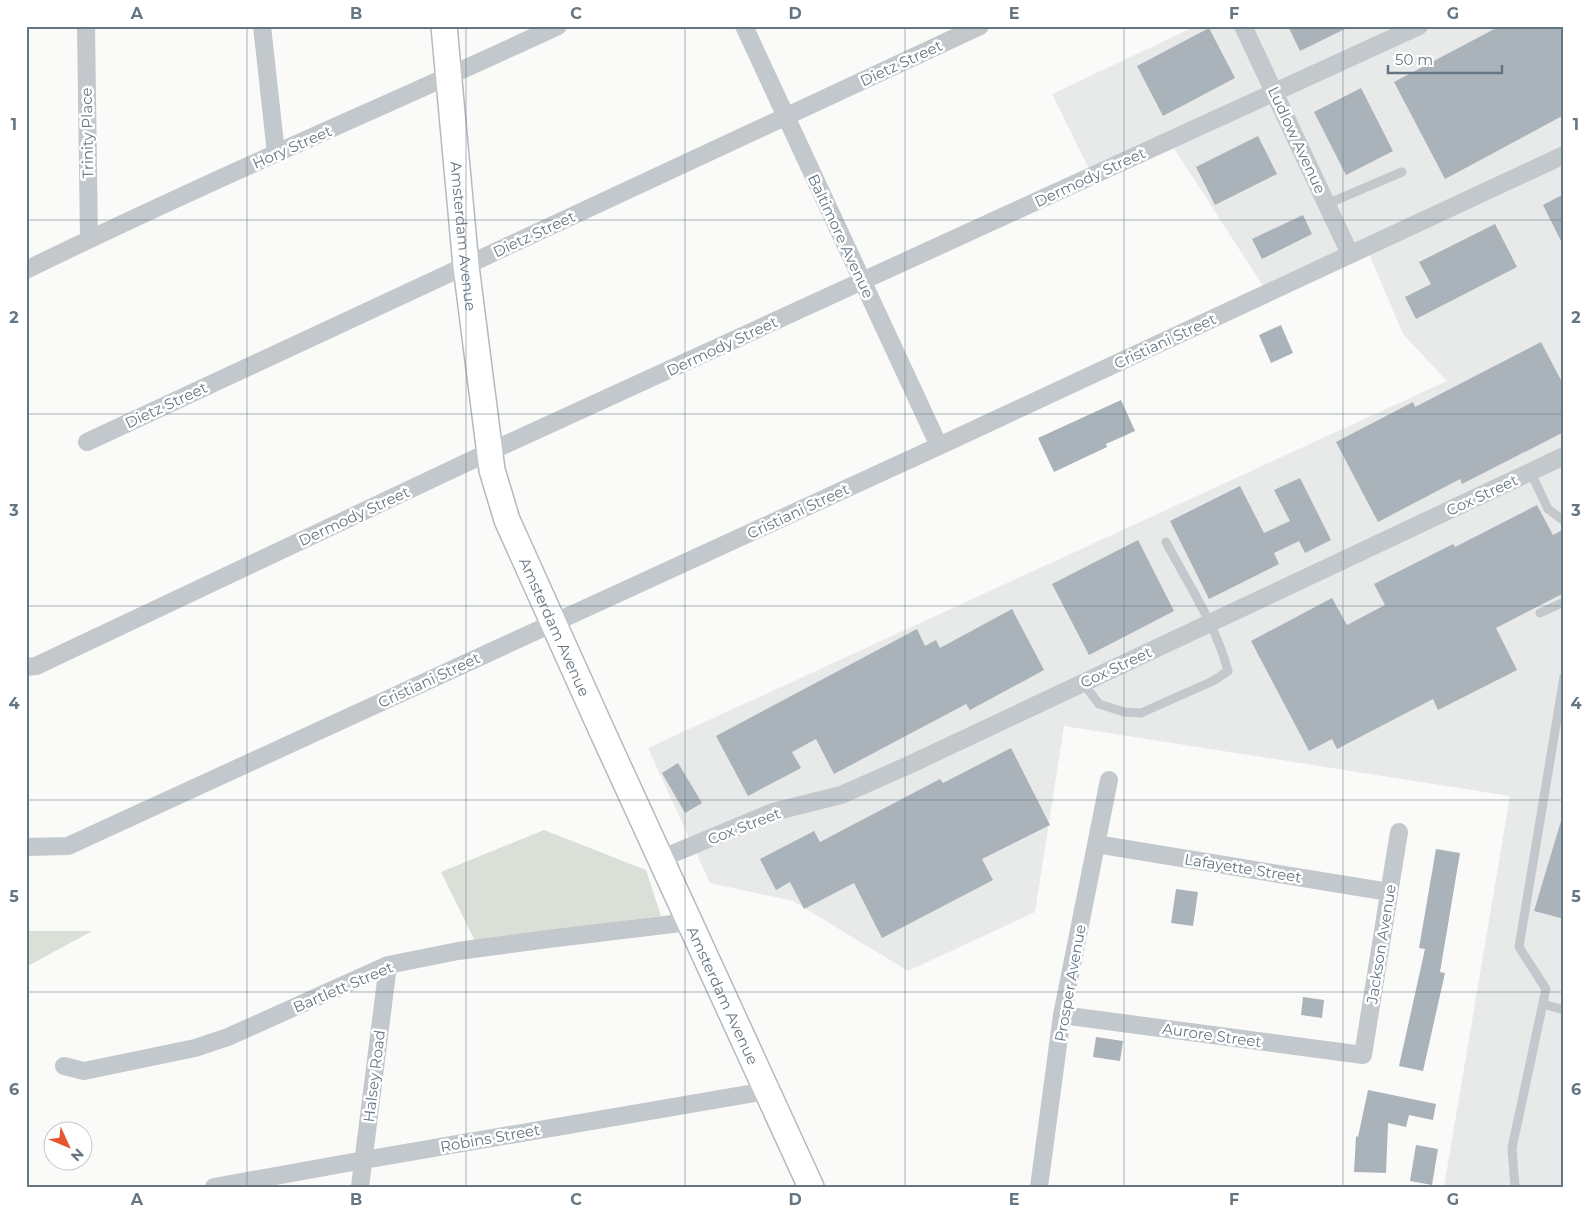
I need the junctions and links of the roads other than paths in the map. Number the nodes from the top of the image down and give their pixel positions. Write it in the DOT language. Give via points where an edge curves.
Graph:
graph roads {
  1 [pos="86,26"];
  2 [pos="262,26"];
  3 [pos="444,26"];
  4 [pos="558,26"];
  5 [pos="744,26"];
  6 [pos="980,26"];
  7 [pos="1243,26"];
  8 [pos="1419,26"];
  9 [pos="449,76"];
  10 [pos="1274,92"];
  11 [pos="786,116"];
  12 [pos="276,153"];
  13 [pos="1564,155"];
  14 [pos="1402,172"];
  15 [pos="1327,204"];
  16 [pos="89,239"];
  17 [pos="1350,254"];
  18 [pos="466,266"];
  19 [pos="26,270"];
  20 [pos="862,281"];
  21 [pos="87,442"];
  22 [pos="939,446"];
  23 [pos="489,452"];
  24 [pos="1564,456"];
  25 [pos="1531,472"];
  26 [pos="1564,521"];
  27 [pos="1166,542"];
  28 [pos="1564,602"];
  29 [pos="1540,613"];
  30 [pos="553,623"];
  31 [pos="1210,623"];
  32 [pos="26,667"];
  33 [pos="1564,677"];
  34 [pos="1083,682"];
  35 [pos="1109,780"];
  36 [pos="1399,832"];
  37 [pos="1096,844"];
  38 [pos="26,847"];
  39 [pos="660,859"];
  40 [pos="1389,892"];
  41 [pos="689,922"];
  42 [pos="388,965"];
  43 [pos="1543,1004"];
  44 [pos="1564,1010"];
  45 [pos="1062,1015"];
  46 [pos="1363,1055"];
  47 [pos="64,1066"];
  48 [pos="766,1091"];
  49 [pos="364,1160"];
  50 [pos="214,1187"];
  51 [pos="360,1187"];
  52 [pos="811,1187"];
  53 [pos="1039,1187"];
  54 [pos="1514,1187"];
  1 -- 16 [label="street, Trinity Place"];
  2 -- 12 [label="street"];
  3 -- 9 [label="main road, Amsterdam Avenue"];
  4 -- 9 [label="street, Hory Street"];
  5 -- 11 [label="street, Baltimore Avenue"];
  6 -- 11 [label="street, Dietz Street"];
  7 -- 10 [label="street, Ludlow Avenue"];
  8 -- 10 [label="street, Dermody Street"];
  9 -- 12 [label="street, Hory Street"];
  9 -- 18 [label="main road, Amsterdam Avenue"];
  10 -- 15 [label="street, Ludlow Avenue"];
  10 -- 20 [label="street, Dermody Street"];
  11 -- 18 [label="street, Dietz Street"];
  11 -- 20 [label="street, Baltimore Avenue"];
  12 -- 16 [label="street, Hory Street"];
  13 -- 17 [label="street, Cristiani Street"];
  14 -- 15 [label="lane"];
  15 -- 17 [label="street, Ludlow Avenue"];
  16 -- 19 [label="street, Hory Street"];
  17 -- 22 [label="street, Cristiani Street"];
  18 -- 21 [label="street, Dietz Street"];
  18 -- 23 [label="main road, Amsterdam Avenue"];
  20 -- 22 [label="street, Baltimore Avenue"];
  20 -- 23 [label="street, Dermody Street"];
  22 -- 30 [label="street, Cristiani Street"];
  23 -- 30 [label="main road, Amsterdam Avenue" via="507,520"];
  23 -- 32 [label="street, Dermody Street" via="36,666"];
  24 -- 25 [label="street, Cox Street"];
  25 -- 26 [label="lane" via="1548,509"];
  25 -- 31 [label="street, Cox Street"];
  27 -- 31 [label="lane"];
  28 -- 29 [label="lane"];
  30 -- 38 [label="street, Cristiani Street" via="68,846"];
  30 -- 39 [label="main road, Amsterdam Avenue"];
  31 -- 34 [label="street, Cox Street"];
  31 -- 34 [label="lane" via="1228,672 1213,681 1141,713 1124,712 1099,704"];
  33 -- 43 [label="lane" via="1519,947 1546,989"];
  34 -- 39 [label="street, Cox Street" via="840,795 773,812"];
  35 -- 37 [label="street, Prosper Avenue"];
  36 -- 40 [label="street, Jackson Avenue"];
  37 -- 40 [label="street, Lafayette Street"];
  37 -- 45 [label="street, Prosper Avenue"];
  39 -- 41 [label="main road, Amsterdam Avenue"];
  40 -- 46 [label="street, Jackson Avenue"];
  41 -- 42 [label="street, Bartlett Street" via="548,938"];
  41 -- 48 [label="main road, Amsterdam Avenue"];
  42 -- 47 [label="street, Bartlett Street" via="220,1040 195,1048 84,1071"];
  42 -- 49 [label="street, Halsey Road"];
  43 -- 44 [label="lane"];
  43 -- 54 [label="lane" via="1512,1148"];
  45 -- 46 [label="street, Aurore Street"];
  45 -- 53 [label="street, Prosper Avenue"];
  48 -- 49 [label="street, Robins Street"];
  48 -- 52 [label="main road, Amsterdam Avenue"];
  49 -- 50 [label="street, Robins Street"];
  49 -- 51 [label="street, Halsey Road"];
}
